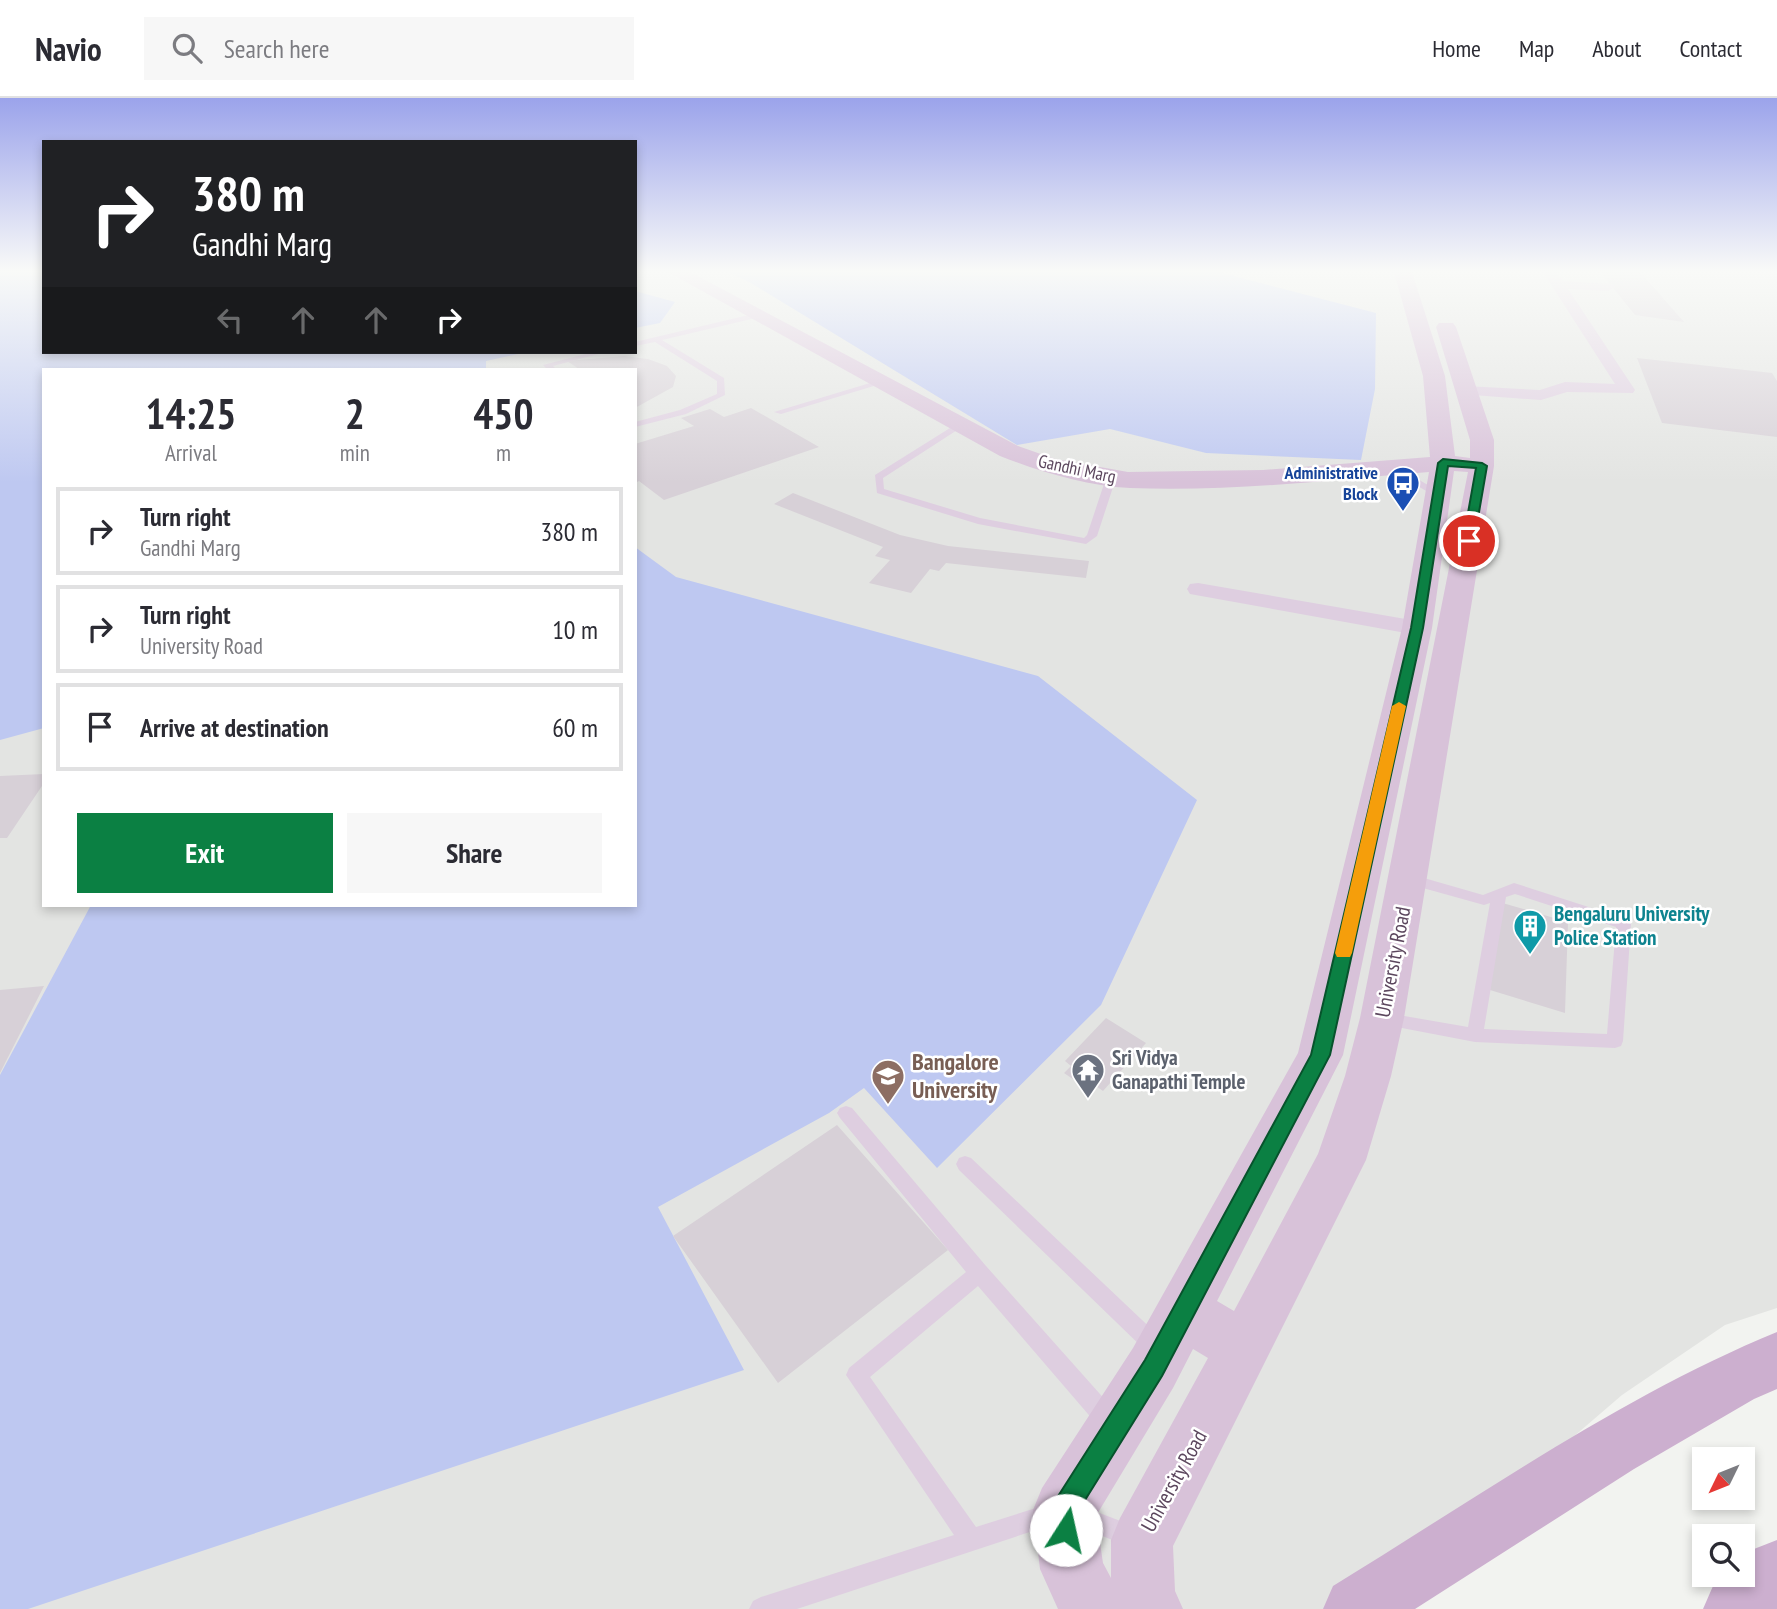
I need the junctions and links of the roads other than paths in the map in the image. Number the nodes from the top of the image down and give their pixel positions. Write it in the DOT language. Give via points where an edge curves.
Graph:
graph roads {
  1 [pos="662,343"];
  2 [pos="809,343"];
  3 [pos="1424,343"];
  4 [pos="1451,343"];
  5 [pos="1596,343"];
  6 [pos="594,354"];
  7 [pos="551,368"];
  8 [pos="883,382"];
  9 [pos="1465,391"];
  10 [pos="778,412"];
  11 [pos="637,424"];
  12 [pos="961,425"];
  13 [pos="1454,474"];
  14 [pos="1111,478"];
  15 [pos="1198,589"];
  16 [pos="1417,628"];
  17 [pos="1380,789"];
  18 [pos="1423,799"];
  19 [pos="1408,879"];
  20 [pos="1499,894"];
  21 [pos="1382,1018"];
  22 [pos="1475,1035"];
  23 [pos="846,1112"];
  24 [pos="965,1164"];
  25 [pos="979,1273"];
  26 [pos="1173,1332"];
  27 [pos="1244,1349"];
  28 [pos="1777,1360"];
  29 [pos="1115,1429"];
  30 [pos="1064,1510"];
  31 [pos="971,1540"];
  32 [pos="1142,1540"];
  33 [pos="1777,1572"];
  34 [pos="761,1609"];
  35 [pos="1092,1609"];
  36 [pos="1150,1609"];
  37 [pos="1356,1609"];
  38 [pos="1737,1609"];
  1 -- 11 [label="lane" via="721,380 720,395 683,412"];
  2 -- 8 [label="main road, Gandhi Marg"];
  3 -- 13 [label="main road, University Road"];
  4 -- 9 [label="main road, University Road"];
  5 -- 9 [label="street" via="1627,390 1581,386 1541,395"];
  6 -- 7 [label="lane" via="547,365"];
  8 -- 10 [label="lane"];
  8 -- 12 [label="main road, Gandhi Marg"];
  9 -- 13 [label="main road, University Road" via="1482,440"];
  12 -- 14 [label="main road, Gandhi Marg" via="1049,466"];
  12 -- 14 [label="lane" via="878,477 880,491 978,522 1086,541 1092,536"];
  13 -- 14 [label="main road, Gandhi Marg" via="1391,467 1264,478"];
  13 -- 16 [label="main road, University Road"];
  13 -- 18 [label="main road, University Road"];
  15 -- 16 [label="street"];
  16 -- 17 [label="main road, University Road"];
  17 -- 18 [label="main road"];
  17 -- 26 [label="main road, University Road" via="1320,1055"];
  18 -- 19 [label="main road, University Road"];
  19 -- 20 [label="lane" via="1484,900"];
  19 -- 21 [label="main road, University Road"];
  20 -- 22 [label="lane"];
  20 -- 22 [label="lane" via="1514,888 1624,924 1615,1041"];
  21 -- 22 [label="lane"];
  21 -- 27 [label="main road, University Road" via="1341,1160"];
  23 -- 25 [label="lane"];
  24 -- 26 [label="lane"];
  25 -- 29 [label="lane"];
  25 -- 31 [label="lane" via="856,1375"];
  26 -- 27 [label="main road"];
  26 -- 29 [label="main road, University Road"];
  27 -- 32 [label="main road, University Road"];
  28 -- 37 [label="main road" via="1734,1379 1614,1448"];
  29 -- 30 [label="main road, University Road"];
  30 -- 31 [label="lane"];
  30 -- 32 [label="lane"];
  30 -- 35 [label="main road" via="1072,1569"];
  31 -- 34 [label="lane"];
  32 -- 36 [label="main road, University Road" via="1143,1598"];
  33 -- 38 [label="main road"];
}
